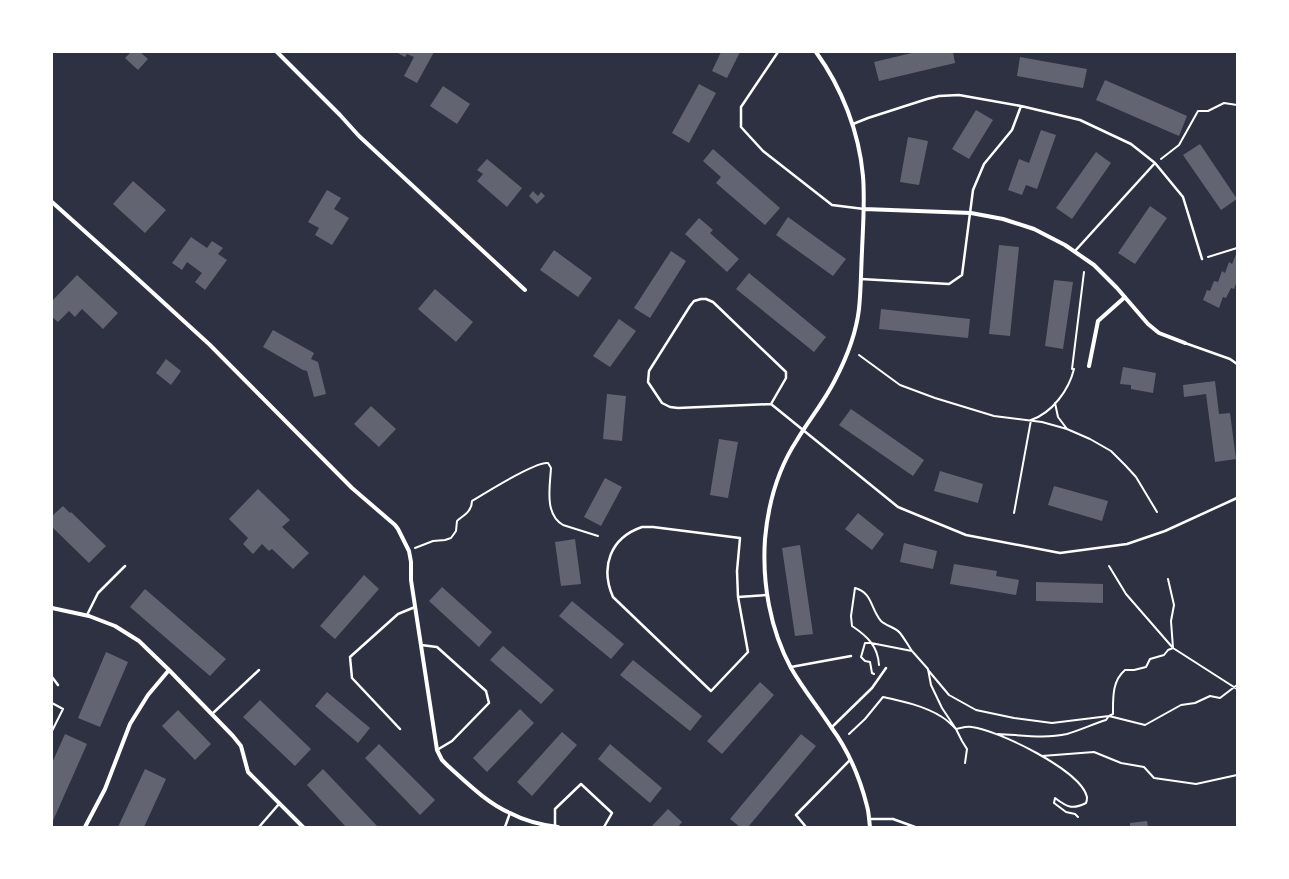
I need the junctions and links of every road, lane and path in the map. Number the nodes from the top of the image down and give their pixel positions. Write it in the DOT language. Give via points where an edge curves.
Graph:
graph roads {
  1 [pos="277,52"];
  2 [pos="778,52"];
  3 [pos="816,52"];
  4 [pos="1237,105"];
  5 [pos="1021,106"];
  6 [pos="852,124"];
  7 [pos="1155,163"];
  8 [pos="52,202"];
  9 [pos="864,209"];
  10 [pos="971,213"];
  11 [pos="1237,248"];
  12 [pos="1075,251"];
  13 [pos="1202,259"];
  14 [pos="1084,272"];
  15 [pos="861,280"];
  16 [pos="525,290"];
  17 [pos="1125,297"];
  18 [pos="1185,343"];
  19 [pos="859,355"];
  20 [pos="1237,364"];
  21 [pos="1089,366"];
  22 [pos="1055,403"];
  23 [pos="771,404"];
  24 [pos="1031,420"];
  25 [pos="1067,429"];
  26 [pos="803,430"];
  27 [pos="1237,498"];
  28 [pos="1158,512"];
  29 [pos="1014,513"];
  30 [pos="598,536"];
  31 [pos="409,551"];
  32 [pos="125,566"];
  33 [pos="1109,566"];
  34 [pos="1168,579"];
  35 [pos="767,595"];
  36 [pos="738,597"];
  37 [pos="415,606"];
  38 [pos="52,608"];
  39 [pos="87,616"];
  40 [pos="871,643"];
  41 [pos="421,645"];
  42 [pos="1173,648"];
  43 [pos="912,651"];
  44 [pos="851,656"];
  45 [pos="791,667"];
  46 [pos="880,667"];
  47 [pos="886,668"];
  48 [pos="928,669"];
  49 [pos="169,670"];
  50 [pos="259,670"];
  51 [pos="878,671"];
  52 [pos="52,678"];
  53 [pos="58,685"];
  54 [pos="1236,687"];
  55 [pos="52,703"];
  56 [pos="212,714"];
  57 [pos="1109,716"];
  58 [pos="832,727"];
  59 [pos="400,729"];
  60 [pos="956,729"];
  61 [pos="52,731"];
  62 [pos="849,734"];
  63 [pos="997,734"];
  64 [pos="437,750"];
  65 [pos="1041,756"];
  66 [pos="850,760"];
  67 [pos="965,763"];
  68 [pos="1237,775"];
  69 [pos="280,803"];
  70 [pos="510,814"];
  71 [pos="1078,817"];
  72 [pos="869,819"];
  73 [pos="555,826"];
  74 [pos="85,827"];
  75 [pos="260,827"];
  76 [pos="303,827"];
  77 [pos="505,827"];
  78 [pos="558,827"];
  79 [pos="604,827"];
  80 [pos="806,827"];
  81 [pos="870,827"];
  82 [pos="915,827"];
  1 -- 16 [label="street" via="359,136"];
  2 -- 9 [label="lane" via="741,107 741,127 763,151 832,205"];
  3 -- 6 [label="street" via="842,96"];
  4 -- 7 [label="path" via="1224,102 1208,111 1198,112 1179,145"];
  5 -- 6 [label="lane" via="959,95 939,96"];
  5 -- 7 [label="lane" via="1080,120 1131,144"];
  5 -- 10 [label="lane" via="1012,130 984,164 973,190"];
  6 -- 9 [label="street" via="863,175"];
  7 -- 12 [label="lane"];
  7 -- 13 [label="lane" via="1183,197"];
  8 -- 31 [label="street" via="210,345 352,488 395,525"];
  9 -- 10 [label="street"];
  9 -- 15 [label="street"];
  10 -- 12 [label="street" via="1003,219 1034,229"];
  10 -- 15 [label="lane" via="962,275 949,284"];
  11 -- 13 [label="path"];
  12 -- 17 [label="street" via="1094,265"];
  14 -- 22 [label="path" via="1074,369 1072,378"];
  15 -- 26 [label="street" via="859,311 846,358 835,381"];
  17 -- 18 [label="street" via="1148,324 1160,333"];
  17 -- 21 [label="street" via="1098,321"];
  18 -- 20 [label="lane" via="1230,359"];
  19 -- 24 [label="path" via="900,385 913,390 988,414"];
  22 -- 24 [label="path" via="1039,417"];
  22 -- 25 [label="path" via="1058,417"];
  23 -- 23 [label="lane" via="786,378 786,372 713,302 706,299 694,301 649,371 648,382 662,403 678,408"];
  23 -- 26 [label="lane"];
  24 -- 25 [label="path"];
  24 -- 29 [label="path"];
  25 -- 28 [label="path" via="1111,451 1136,477"];
  26 -- 27 [label="lane" via="898,507 966,535 1060,553 1126,544 1165,531"];
  26 -- 35 [label="street" via="787,457 774,491 765,538"];
  30 -- 31 [label="path" via="557,522 549,499 551,468 544,462 472,501 471,509 457,521 456,531 451,538 433,541"];
  31 -- 37 [label="street"];
  32 -- 39 [label="lane" via="98,593"];
  33 -- 42 [label="path" via="1126,594"];
  34 -- 42 [label="path" via="1174,605 1171,621"];
  35 -- 36 [label="lane"];
  35 -- 45 [label="street" via="783,652"];
  36 -- 36 [label="lane" via="740,538 642,527 631,531 620,540 608,562 607,577 613,597 711,691 748,652"];
  37 -- 41 [label="street"];
  37 -- 59 [label="lane" via="398,614 350,657 352,678"];
  38 -- 39 [label="street"];
  39 -- 49 [label="street" via="115,626 139,641"];
  40 -- 43 [label="path"];
  40 -- 43 [label="path" via="864,634 852,626 855,588 862,590 869,597 882,622 899,632"];
  40 -- 46 [label="path" via="878,655"];
  40 -- 51 [label="path" via="865,643 861,657 870,662 872,673 876,674"];
  41 -- 64 [label="street"];
  41 -- 64 [label="lane" via="437,648 486,691 489,703 452,741"];
  42 -- 54 [label="path"];
  42 -- 57 [label="path" via="1164,655 1150,659 1146,667 1121,673 1114,688 1113,714"];
  43 -- 48 [label="path"];
  44 -- 45 [label="lane"];
  45 -- 58 [label="street"];
  47 -- 58 [label="lane" via="872,688"];
  48 -- 57 [label="path" via="949,695 976,710 1052,723"];
  48 -- 60 [label="path" via="931,685"];
  49 -- 56 [label="street"];
  49 -- 74 [label="street" via="148,695 130,724 105,789"];
  50 -- 56 [label="lane"];
  52 -- 53 [label="lane"];
  54 -- 57 [label="path" via="1220,698 1210,696 1181,706 1145,725"];
  55 -- 61 [label="path" via="63,709"];
  56 -- 69 [label="street" via="241,746 248,772"];
  57 -- 63 [label="path" via="1106,720 1068,734 1049,737"];
  58 -- 66 [label="street"];
  60 -- 62 [label="path" via="932,712 883,697"];
  60 -- 63 [label="path" via="971,727"];
  60 -- 67 [label="path" via="967,749"];
  63 -- 65 [label="path"];
  64 -- 70 [label="street" via="448,766"];
  65 -- 68 [label="path" via="1094,752 1121,763 1144,767 1154,778 1196,784"];
  65 -- 71 [label="path" via="1068,772 1080,785 1087,797 1086,803 1067,807 1055,798 1054,803"];
  66 -- 72 [label="street" via="862,788"];
  66 -- 80 [label="lane" via="796,815"];
  69 -- 75 [label="lane"];
  69 -- 76 [label="street"];
  70 -- 73 [label="street"];
  70 -- 77 [label="lane"];
  72 -- 81 [label="street"];
  72 -- 82 [label="lane" via="894,819"];
  73 -- 78 [label="street"];
  73 -- 79 [label="lane" via="555,809 580,784 612,813"];
}
